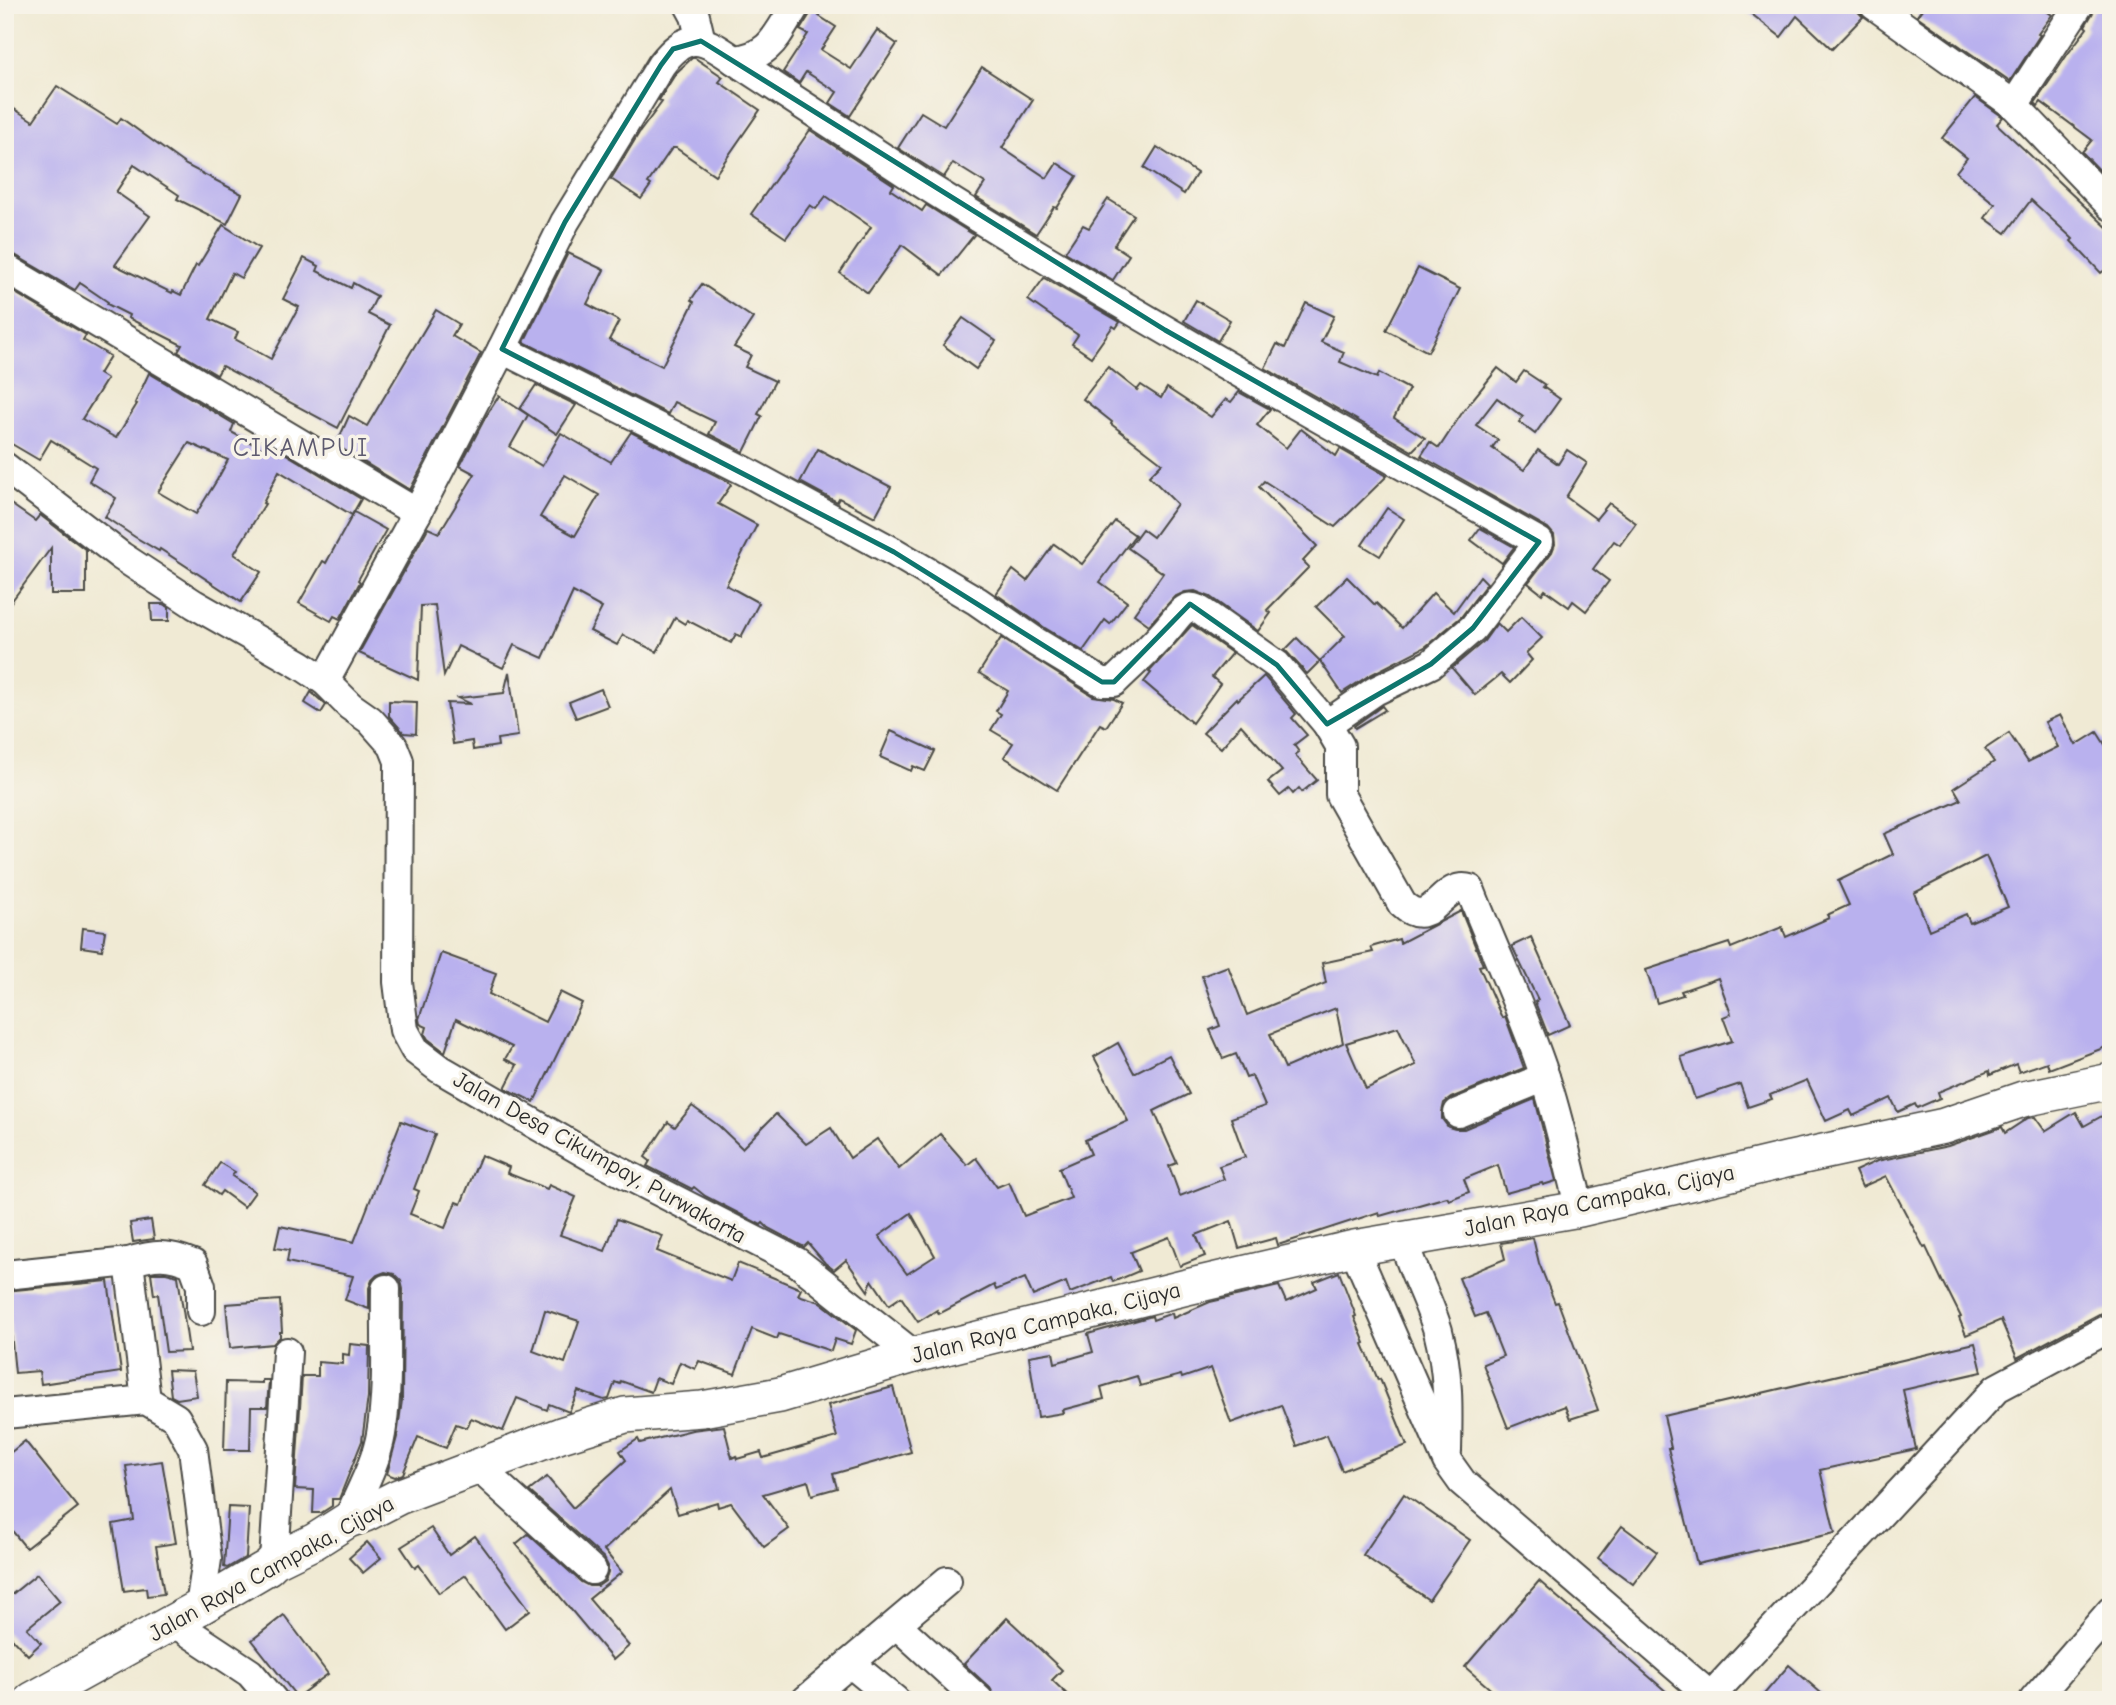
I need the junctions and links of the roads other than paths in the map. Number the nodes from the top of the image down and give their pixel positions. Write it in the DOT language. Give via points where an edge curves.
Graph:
graph roads {
  1 [pos="689,5"];
  2 [pos="796,5"];
  3 [pos="1874,5"];
  4 [pos="2079,5"];
  5 [pos="701,41"];
  6 [pos="734,60"];
  7 [pos="2014,105"];
  8 [pos="2111,206"];
  9 [pos="5,268"];
  10 [pos="502,349"];
  11 [pos="5,467"];
  12 [pos="417,513"];
  13 [pos="325,681"];
  14 [pos="1327,724"];
  15 [pos="1545,1077"];
  16 [pos="2111,1081"];
  17 [pos="1458,1113"];
  18 [pos="1580,1209"];
  19 [pos="1403,1239"];
  20 [pos="1354,1248"];
  21 [pos="129,1262"];
  22 [pos="5,1275"];
  23 [pos="386,1289"];
  24 [pos="201,1311"];
  25 [pos="2111,1327"];
  26 [pos="287,1352"];
  27 [pos="914,1355"];
  28 [pos="146,1400"];
  29 [pos="5,1414"];
  30 [pos="1447,1461"];
  31 [pos="477,1466"];
  32 [pos="348,1520"];
  33 [pos="274,1561"];
  34 [pos="592,1570"];
  35 [pos="947,1581"];
  36 [pos="2111,1611"];
  37 [pos="186,1614"];
  38 [pos="897,1625"];
  39 [pos="850,1662"];
  40 [pos="1713,1698"];
  41 [pos="32,1700"];
  42 [pos="273,1700"];
  43 [pos="806,1700"];
  44 [pos="895,1700"];
  45 [pos="979,1700"];
  46 [pos="2034,1700"];
  1 -- 5 [label="street"];
  2 -- 6 [label="street" via="761,53"];
  3 -- 7 [label="street"];
  4 -- 7 [label="street"];
  5 -- 6 [label="street"];
  5 -- 10 [label="street" via="673,49 661,65 565,222"];
  6 -- 14 [label="street" via="921,182 1165,330 1539,542 1473,628 1431,664 1374,691"];
  7 -- 8 [label="street"];
  9 -- 12 [label="street"];
  10 -- 12 [label="street"];
  10 -- 14 [label="street" via="746,471 894,552 1102,682 1114,682 1190,607 1277,666"];
  11 -- 13 [label="street, Jalan Desa Cikumpay, Purwakarta" via="121,556"];
  12 -- 13 [label="street"];
  13 -- 27 [label="street, Jalan Desa Cikumpay, Purwakarta" via="370,720 393,746 399,761 398,982 404,1030 415,1049 440,1069 592,1157 797,1262"];
  14 -- 15 [label="street" via="1340,747 1340,795 1402,904 1422,914 1454,891 1470,889"];
  15 -- 17 [label="street"];
  15 -- 18 [label="street"];
  16 -- 18 [label="main road, Jalan Raya Campaka, Cijaya" via="2023,1099 1944,1126"];
  18 -- 19 [label="main road, Jalan Raya Campaka, Cijaya"];
  19 -- 20 [label="main road, Jalan Raya Campaka, Cijaya"];
  19 -- 30 [label="street" via="1445,1360"];
  20 -- 27 [label="main road, Jalan Raya Campaka, Cijaya"];
  20 -- 30 [label="street"];
  21 -- 22 [label="street"];
  21 -- 24 [label="street" via="164,1255 193,1264 201,1286"];
  21 -- 28 [label="street"];
  23 -- 32 [label="street" via="381,1436"];
  25 -- 40 [label="street" via="1997,1388"];
  26 -- 33 [label="street"];
  27 -- 31 [label="main road, Jalan Raya Campaka, Cijaya" via="779,1395 702,1409 625,1415"];
  28 -- 29 [label="street"];
  28 -- 37 [label="street" via="176,1418 192,1449 207,1559"];
  30 -- 40 [label="street" via="1462,1482"];
  31 -- 32 [label="main road, Jalan Raya Campaka, Cijaya"];
  31 -- 34 [label="street"];
  32 -- 33 [label="main road, Jalan Raya Campaka, Cijaya"];
  33 -- 37 [label="main road, Jalan Raya Campaka, Cijaya"];
  35 -- 38 [label="street"];
  36 -- 46 [label="street"];
  37 -- 41 [label="main road, Jalan Raya Campaka, Cijaya"];
  37 -- 42 [label="street"];
  38 -- 39 [label="street"];
  38 -- 45 [label="street"];
  39 -- 43 [label="street"];
  39 -- 44 [label="street"];
}
